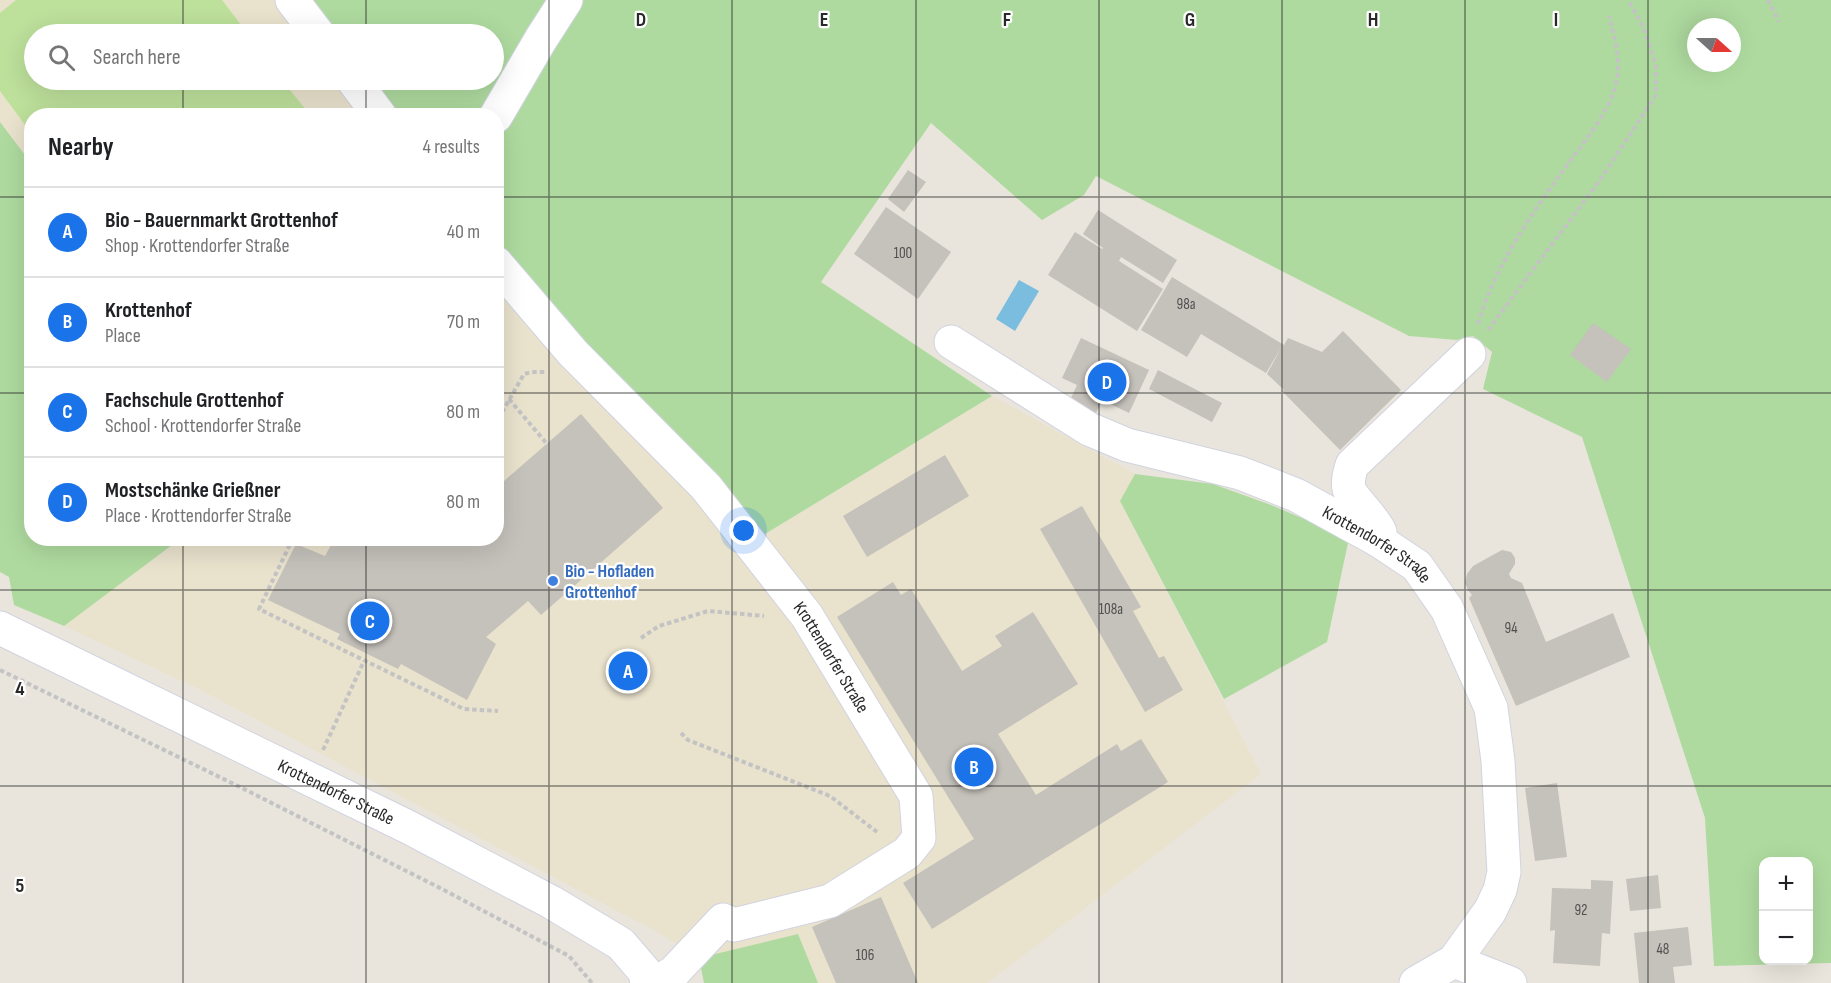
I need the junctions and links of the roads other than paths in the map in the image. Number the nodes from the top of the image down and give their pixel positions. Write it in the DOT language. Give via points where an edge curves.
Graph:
graph roads {
  1 [pos="292,0"];
  2 [pos="566,0"];
  3 [pos="310,24"];
  4 [pos="360,90"];
  5 [pos="374,108"];
  6 [pos="501,108"];
  7 [pos="504,272"];
  8 [pos="951,342"];
  9 [pos="1469,354"];
  10 [pos="1378,540"];
  11 [pos="0,628"];
  12 [pos="1454,961"];
  13 [pos="647,983"];
  14 [pos="655,983"];
  15 [pos="1416,983"];
  16 [pos="1510,983"];
  1 -- 3 [label="street"];
  2 -- 6 [label="street"];
  4 -- 5 [label="street"];
  7 -- 14 [label="street, Krottendorfer Straße" via="573,353 706,487 807,616 916,796 919,838 907,853 830,901 734,925 723,920 674,973"];
  8 -- 10 [label="street, Krottendorfer Straße" via="1089,429 1127,445 1240,473 1296,495"];
  9 -- 10 [label="street" via="1353,465 1349,490 1376,523"];
  10 -- 12 [label="street, Krottendorfer Straße" via="1417,566 1447,609 1495,725 1504,872 1490,911"];
  11 -- 13 [label="street, Krottendorfer Straße" via="398,822 551,902 621,944 645,972"];
  12 -- 15 [label="street"];
  12 -- 16 [label="street"];
}
